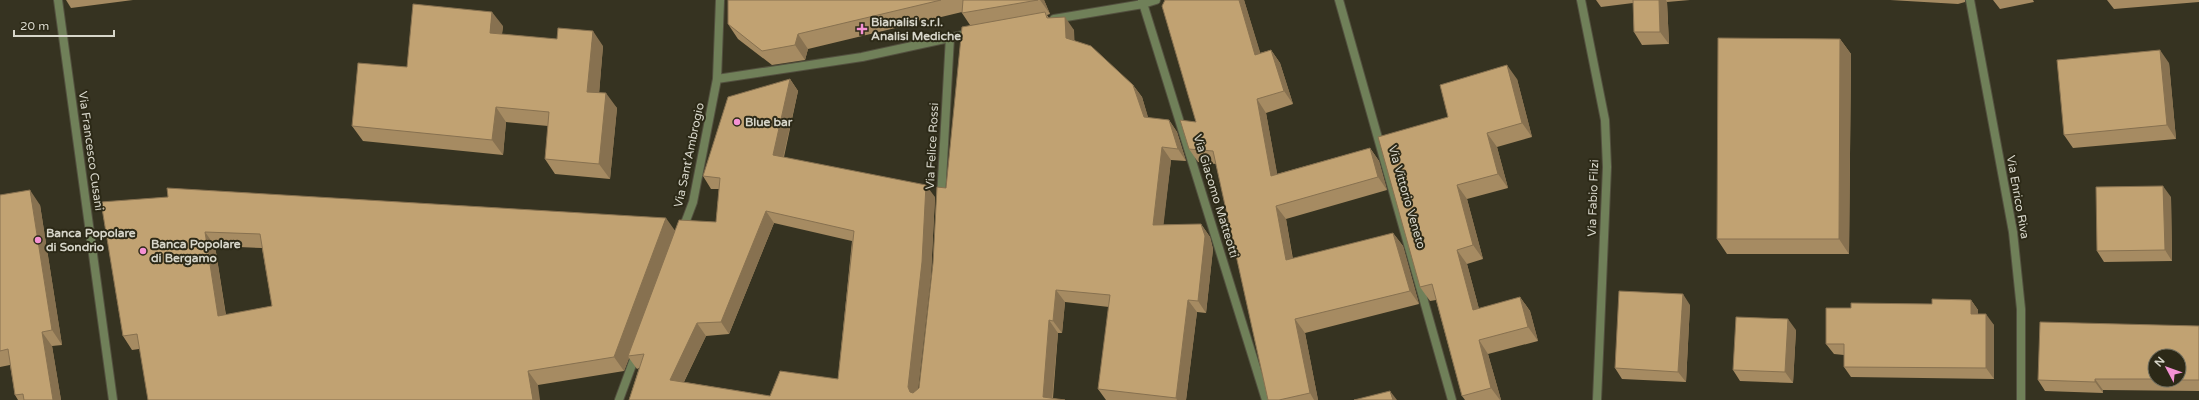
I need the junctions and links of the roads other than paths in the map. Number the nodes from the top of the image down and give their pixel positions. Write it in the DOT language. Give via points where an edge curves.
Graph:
graph roads {
  1 [pos="58,0"];
  2 [pos="720,0"];
  3 [pos="1156,0"];
  4 [pos="1339,0"];
  5 [pos="1581,0"];
  6 [pos="1970,0"];
  7 [pos="1143,2"];
  8 [pos="1043,21"];
  9 [pos="981,32"];
  10 [pos="950,37"];
  11 [pos="717,79"];
  12 [pos="940,205"];
  13 [pos="679,239"];
  14 [pos="638,349"];
  15 [pos="113,400"];
  16 [pos="619,400"];
  17 [pos="1266,400"];
  18 [pos="1452,400"];
  19 [pos="1597,400"];
  20 [pos="2021,400"];
  1 -- 15 [label="street, Via Francesco Cusani"];
  2 -- 11 [label="street, Via Sant'Ambrogio"];
  3 -- 7 [label="street"];
  4 -- 18 [label="street, Via Vittorio Veneto"];
  5 -- 19 [label="street, Via Fabio Filzi" via="1605,120 1607,167"];
  6 -- 20 [label="street, Via Enrico Riva" via="2014,246 2021,309"];
  7 -- 8 [label="street"];
  7 -- 17 [label="street, Via Giacomo Matteotti"];
  9 -- 10 [label="street"];
  10 -- 11 [label="street" via="862,57"];
  10 -- 12 [label="street, Via Felice Rossi"];
  11 -- 13 [label="street, Via Sant'Ambrogio" via="693,202"];
  14 -- 16 [label="street"];
}
